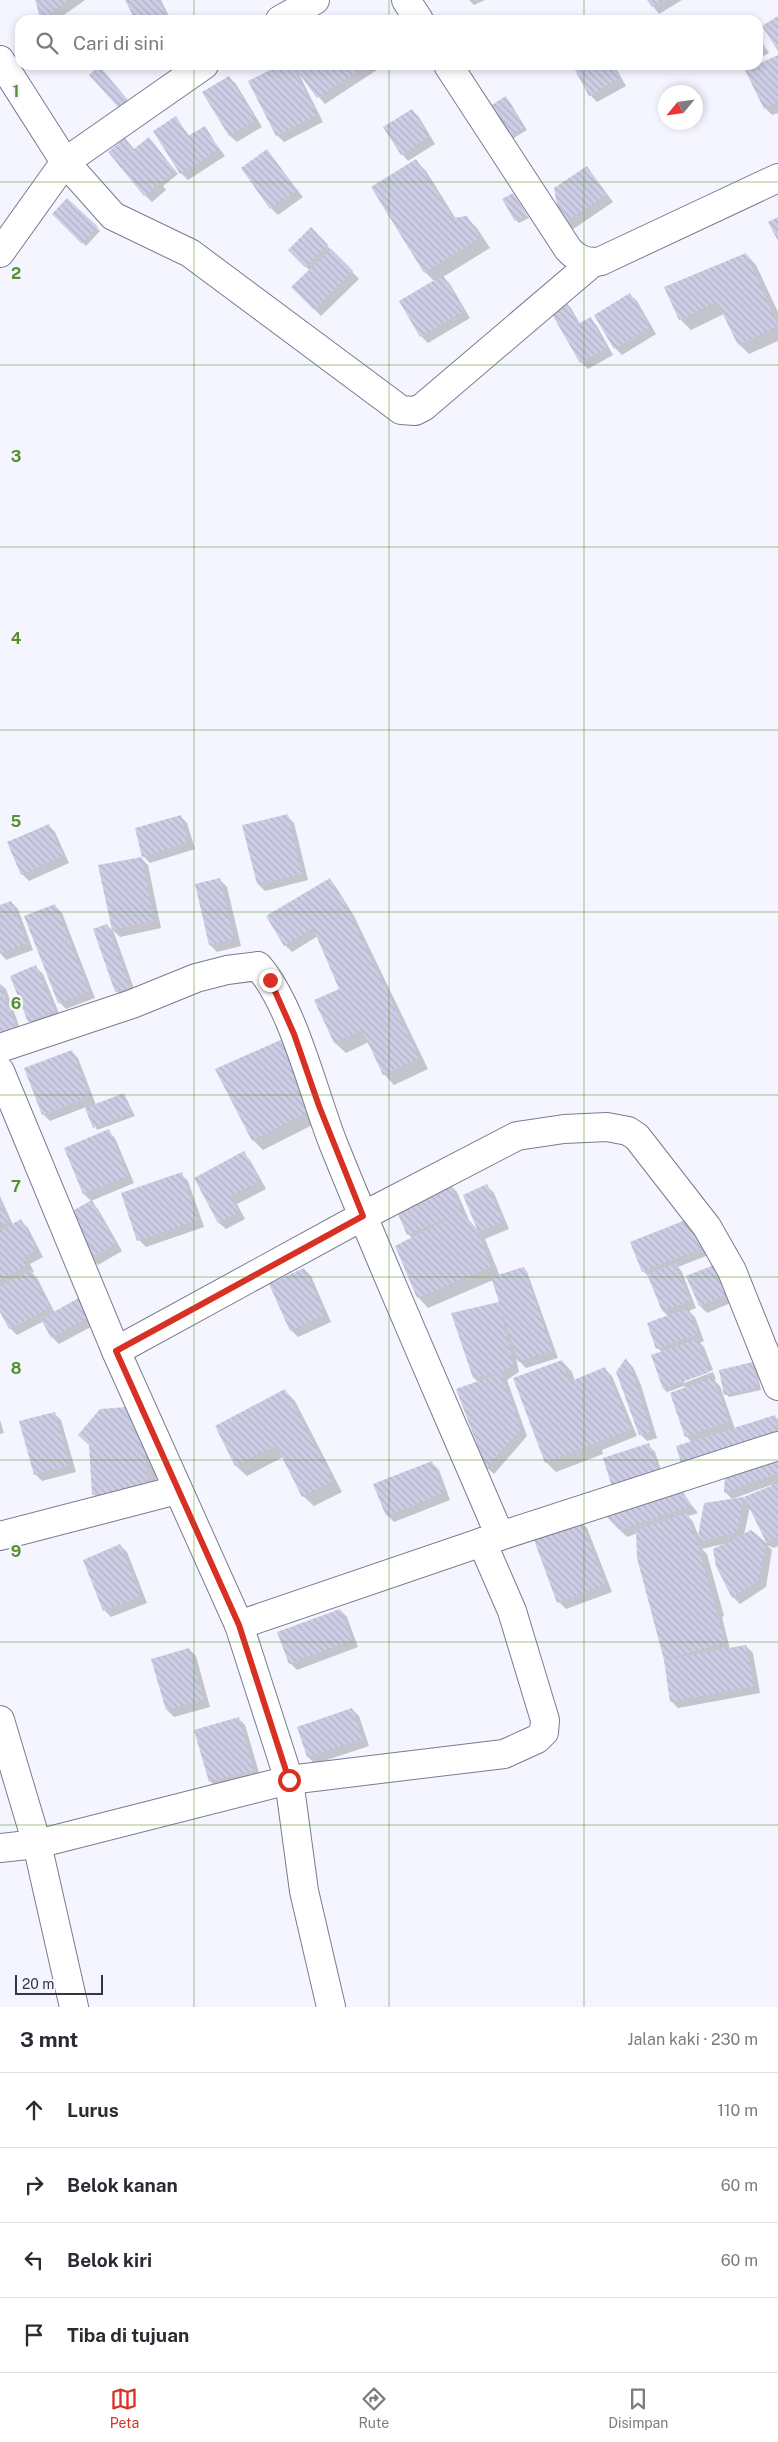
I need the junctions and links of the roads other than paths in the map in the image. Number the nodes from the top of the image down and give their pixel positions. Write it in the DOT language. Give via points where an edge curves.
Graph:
graph roads {
  1 [pos="315,0"];
  2 [pos="406,0"];
  3 [pos="289,15"];
  4 [pos="416,15"];
  5 [pos="0,60"];
  6 [pos="197,70"];
  7 [pos="451,70"];
  8 [pos="65,162"];
  9 [pos="778,178"];
  10 [pos="0,253"];
  11 [pos="592,263"];
  12 [pos="0,1048"];
  13 [pos="0,1071"];
  14 [pos="363,1216"];
  15 [pos="116,1351"];
  16 [pos="778,1386"];
  17 [pos="778,1446"];
  18 [pos="177,1490"];
  19 [pos="0,1536"];
  20 [pos="491,1539"];
  21 [pos="239,1625"];
  22 [pos="0,1720"];
  23 [pos="289,1780"];
  24 [pos="37,1844"];
  25 [pos="0,1848"];
  26 [pos="74,2007"];
  27 [pos="330,2007"];
  1 -- 3 [label="street"];
  2 -- 4 [label="street"];
  5 -- 8 [label="street"];
  6 -- 8 [label="street"];
  7 -- 11 [label="street" via="568,249 574,256"];
  8 -- 10 [label="street"];
  8 -- 11 [label="street" via="113,216 190,254 401,410 415,411 423,407"];
  9 -- 11 [label="street"];
  12 -- 14 [label="street" via="132,1004 196,978 258,966 270,980 294,1034"];
  13 -- 15 [label="street"];
  14 -- 15 [label="street"];
  14 -- 16 [label="street" via="516,1136 607,1127 628,1131 637,1137 707,1226 732,1272"];
  14 -- 20 [label="street"];
  15 -- 18 [label="street"];
  17 -- 20 [label="street"];
  18 -- 19 [label="street"];
  18 -- 21 [label="street"];
  20 -- 21 [label="street"];
  20 -- 23 [label="street" via="545,1720 544,1732 537,1739 504,1754"];
  21 -- 23 [label="street"];
  22 -- 24 [label="street"];
  23 -- 24 [label="street"];
  23 -- 27 [label="street" via="304,1891"];
  24 -- 25 [label="street"];
  24 -- 26 [label="street"];
}
